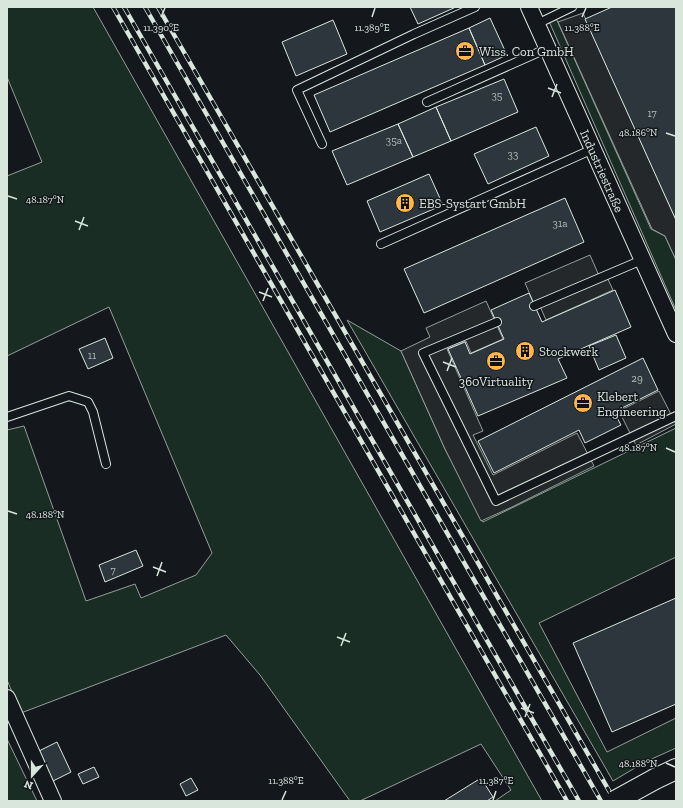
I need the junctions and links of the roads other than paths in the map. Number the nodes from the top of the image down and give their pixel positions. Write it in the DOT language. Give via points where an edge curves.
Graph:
graph roads {
  1 [pos="476,7"];
  2 [pos="529,7"];
  3 [pos="572,7"];
  4 [pos="537,24"];
  5 [pos="548,48"];
  6 [pos="427,102"];
  7 [pos="322,144"];
  8 [pos="593,149"];
  9 [pos="381,244"];
  10 [pos="642,260"];
  11 [pos="534,306"];
  12 [pos="497,322"];
  13 [pos="676,334"];
  14 [pos="676,416"];
  15 [pos="7,417"];
  16 [pos="106,464"];
  17 [pos="7,698"];
  18 [pos="676,769"];
  19 [pos="53,801"];
  20 [pos="615,801"];
  1 -- 7 [label="lane" via="297,90"];
  2 -- 4 [label="street, Industriestraße"];
  3 -- 4 [label="lane"];
  4 -- 5 [label="street, Industriestraße"];
  5 -- 6 [label="lane"];
  5 -- 8 [label="street, Industriestraße"];
  8 -- 9 [label="lane"];
  8 -- 10 [label="street, Industriestraße"];
  10 -- 11 [label="lane"];
  10 -- 13 [label="street, Industriestraße"];
  12 -- 14 [label="lane" via="423,353 496,501"];
  15 -- 16 [label="lane" via="69,396 88,402 93,412"];
  17 -- 19 [label="street"];
  18 -- 20 [label="street, bridge"];
}
